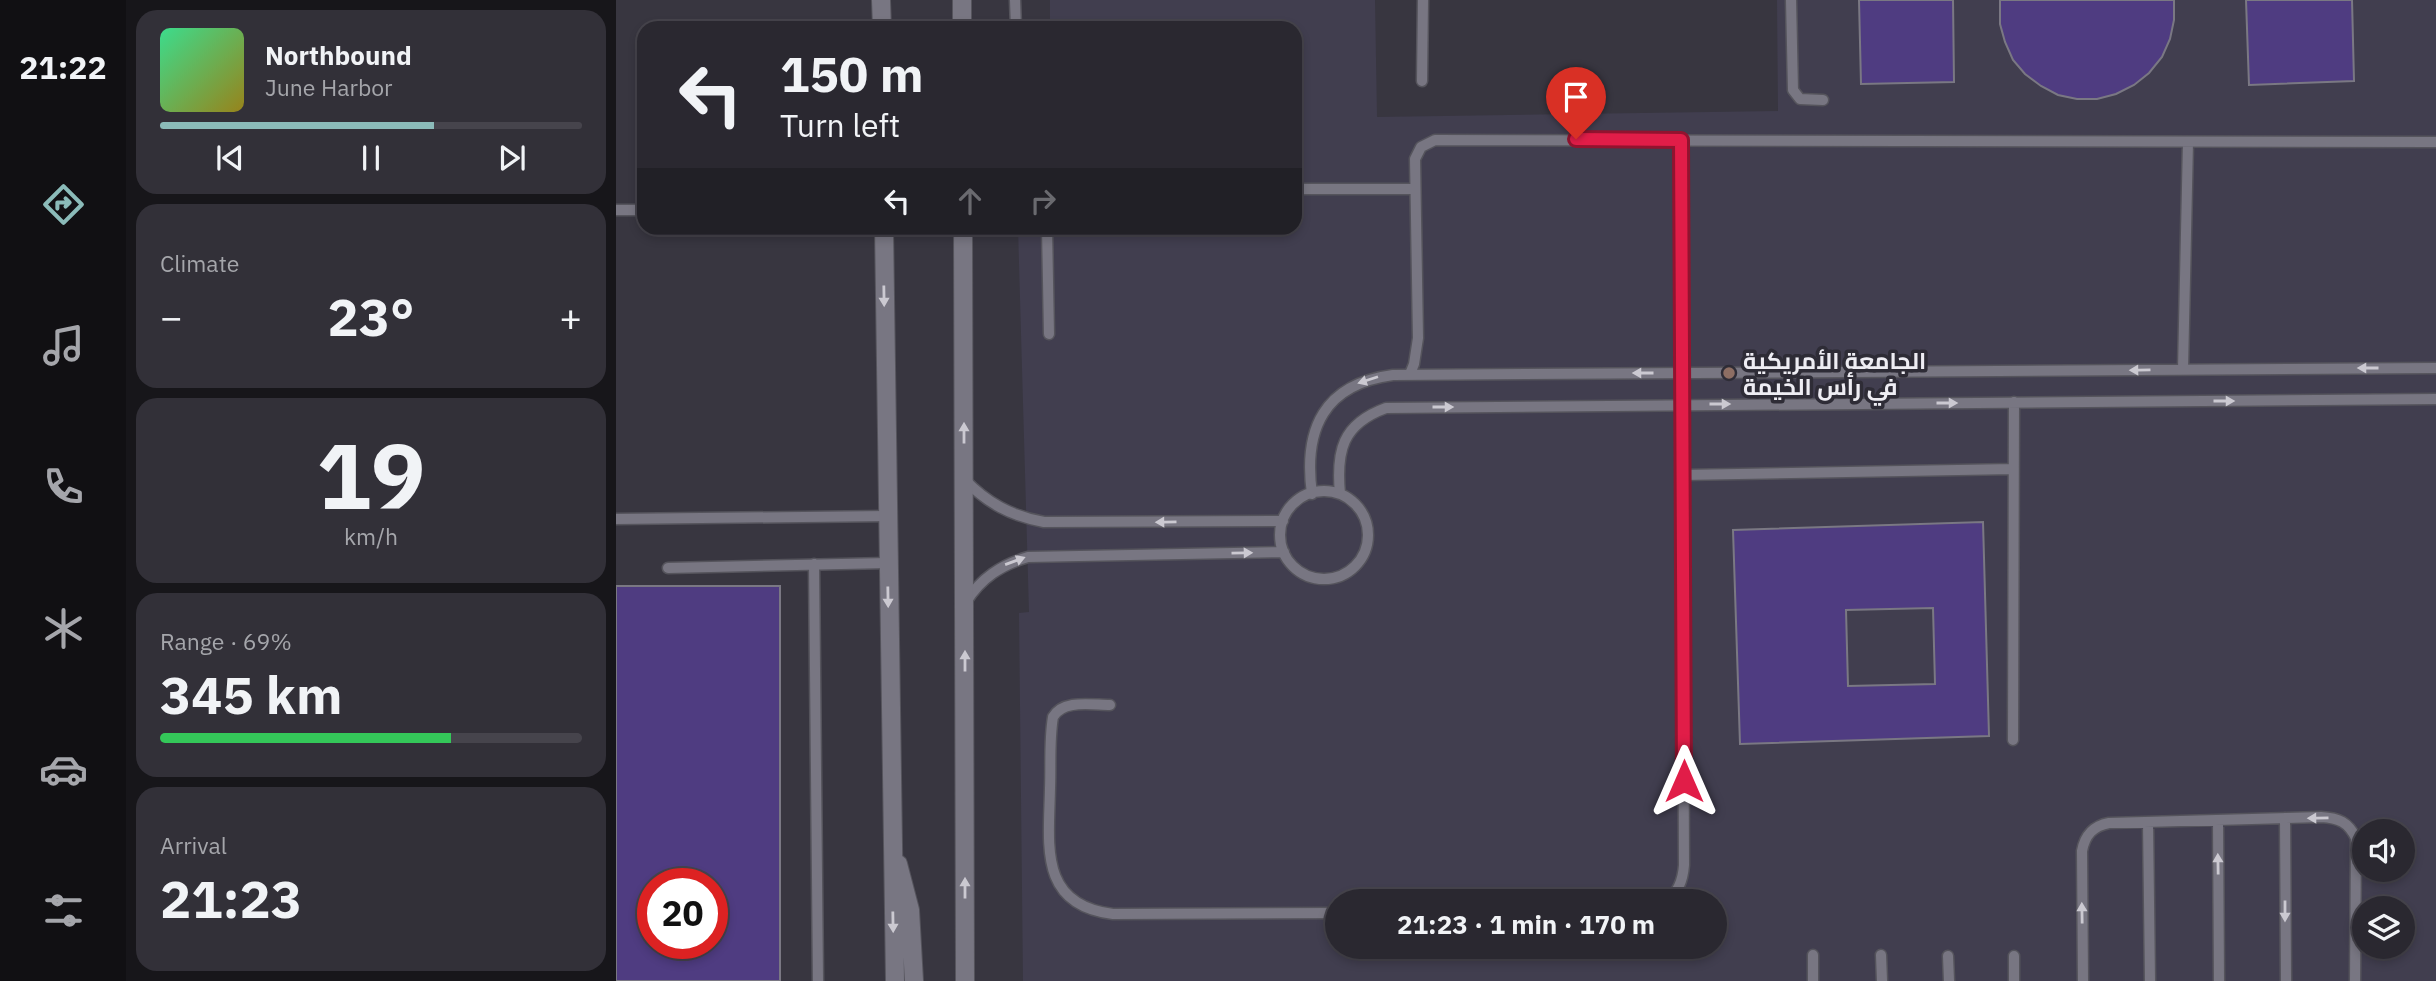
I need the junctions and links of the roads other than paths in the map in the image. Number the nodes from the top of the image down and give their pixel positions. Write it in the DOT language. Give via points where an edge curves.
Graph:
graph roads {
  1 [pos="874,0"];
  2 [pos="881,0"];
  3 [pos="1015,0"];
  4 [pos="1423,0"];
  5 [pos="1791,0"];
  6 [pos="881,21"];
  7 [pos="882,21"];
  8 [pos="1016,21"];
  9 [pos="1422,81"];
  10 [pos="1823,100"];
  11 [pos="1681,140"];
  12 [pos="2188,142"];
  13 [pos="2436,142"];
  14 [pos="1302,189"];
  15 [pos="1415,189"];
  16 [pos="616,210"];
  17 [pos="637,210"];
  18 [pos="884,235"];
  19 [pos="963,235"];
  20 [pos="1047,235"];
  21 [pos="1049,334"];
  22 [pos="2436,368"];
  23 [pos="2183,369"];
  24 [pos="1682,373"];
  25 [pos="1410,374"];
  26 [pos="2436,399"];
  27 [pos="2014,402"];
  28 [pos="1682,405"];
  29 [pos="2013,468"];
  30 [pos="1682,475"];
  31 [pos="964,479"];
  32 [pos="1311,494"];
  33 [pos="1340,494"];
  34 [pos="887,516"];
  35 [pos="616,519"];
  36 [pos="1283,521"];
  37 [pos="1284,552"];
  38 [pos="887,563"];
  39 [pos="814,564"];
  40 [pos="668,568"];
  41 [pos="965,604"];
  42 [pos="1110,705"];
  43 [pos="2014,740"];
  44 [pos="2285,818"];
  45 [pos="2218,820"];
  46 [pos="2148,822"];
  47 [pos="891,848"];
  48 [pos="1678,889"];
  49 [pos="1325,913"];
  50 [pos="1813,955"];
  51 [pos="1881,955"];
  52 [pos="1948,956"];
  53 [pos="2014,956"];
  54 [pos="818,981"];
  55 [pos="895,981"];
  56 [pos="914,981"];
  57 [pos="965,981"];
  58 [pos="1813,981"];
  59 [pos="1882,981"];
  60 [pos="1949,981"];
  61 [pos="2014,981"];
  62 [pos="2083,981"];
  63 [pos="2150,981"];
  64 [pos="2219,981"];
  65 [pos="2286,981"];
  66 [pos="2356,981"];
  1 -- 6 [label="street"];
  2 -- 7 [label="street"];
  3 -- 8 [label="lane"];
  4 -- 9 [label="lane"];
  5 -- 10 [label="lane" via="1793,90 1800,99"];
  11 -- 12 [label="lane"];
  11 -- 15 [label="lane" via="1435,140 1417,153"];
  11 -- 24 [label="lane"];
  12 -- 13 [label="lane"];
  12 -- 23 [label="lane"];
  14 -- 15 [label="lane"];
  15 -- 25 [label="lane" via="1418,338"];
  16 -- 17 [label="lane"];
  18 -- 34 [label="street, one-way"];
  31 -- 19 [label="street, one-way"];
  20 -- 21 [label="lane"];
  22 -- 23 [label="lane, one-way"];
  23 -- 24 [label="lane, one-way"];
  24 -- 25 [label="lane, one-way"];
  24 -- 28 [label="lane"];
  25 -- 32 [label="lane, one-way" via="1358,383 1330,403 1312,437"];
  27 -- 26 [label="lane, one-way"];
  28 -- 27 [label="lane, one-way"];
  27 -- 29 [label="lane"];
  28 -- 30 [label="lane"];
  33 -- 28 [label="lane, one-way" via="1342,445 1359,421 1386,408"];
  29 -- 30 [label="lane"];
  29 -- 43 [label="lane"];
  30 -- 48 [label="lane" via="1684,864"];
  36 -- 31 [label="lane, one-way" via="1044,522 992,503"];
  31 -- 41 [label="street"];
  32 -- 33 [label="lane"];
  32 -- 36 [label="lane" via="1297,501"];
  33 -- 37 [label="lane" via="1365,517 1368,540 1360,562 1342,576 1319,579 1297,570"];
  34 -- 35 [label="lane"];
  34 -- 38 [label="street"];
  36 -- 37 [label="lane"];
  41 -- 37 [label="lane, one-way" via="990,574 1028,557"];
  38 -- 39 [label="lane"];
  38 -- 47 [label="street, one-way"];
  39 -- 40 [label="lane"];
  39 -- 54 [label="lane"];
  57 -- 41 [label="street, one-way"];
  42 -- 49 [label="lane" via="1067,706 1053,717 1049,856 1056,882 1065,892 1086,908 1113,914"];
  44 -- 45 [label="lane"];
  44 -- 65 [label="lane, one-way"];
  66 -- 44 [label="lane, one-way" via="2356,838 2343,820"];
  45 -- 46 [label="lane"];
  64 -- 45 [label="lane, one-way"];
  62 -- 46 [label="lane, one-way" via="2083,842 2100,825"];
  46 -- 63 [label="lane"];
  47 -- 55 [label="street, one-way"];
  47 -- 56 [label="street" via="910,910"];
  50 -- 58 [label="lane"];
  51 -- 59 [label="lane"];
  52 -- 60 [label="lane"];
  53 -- 61 [label="lane"];
}
